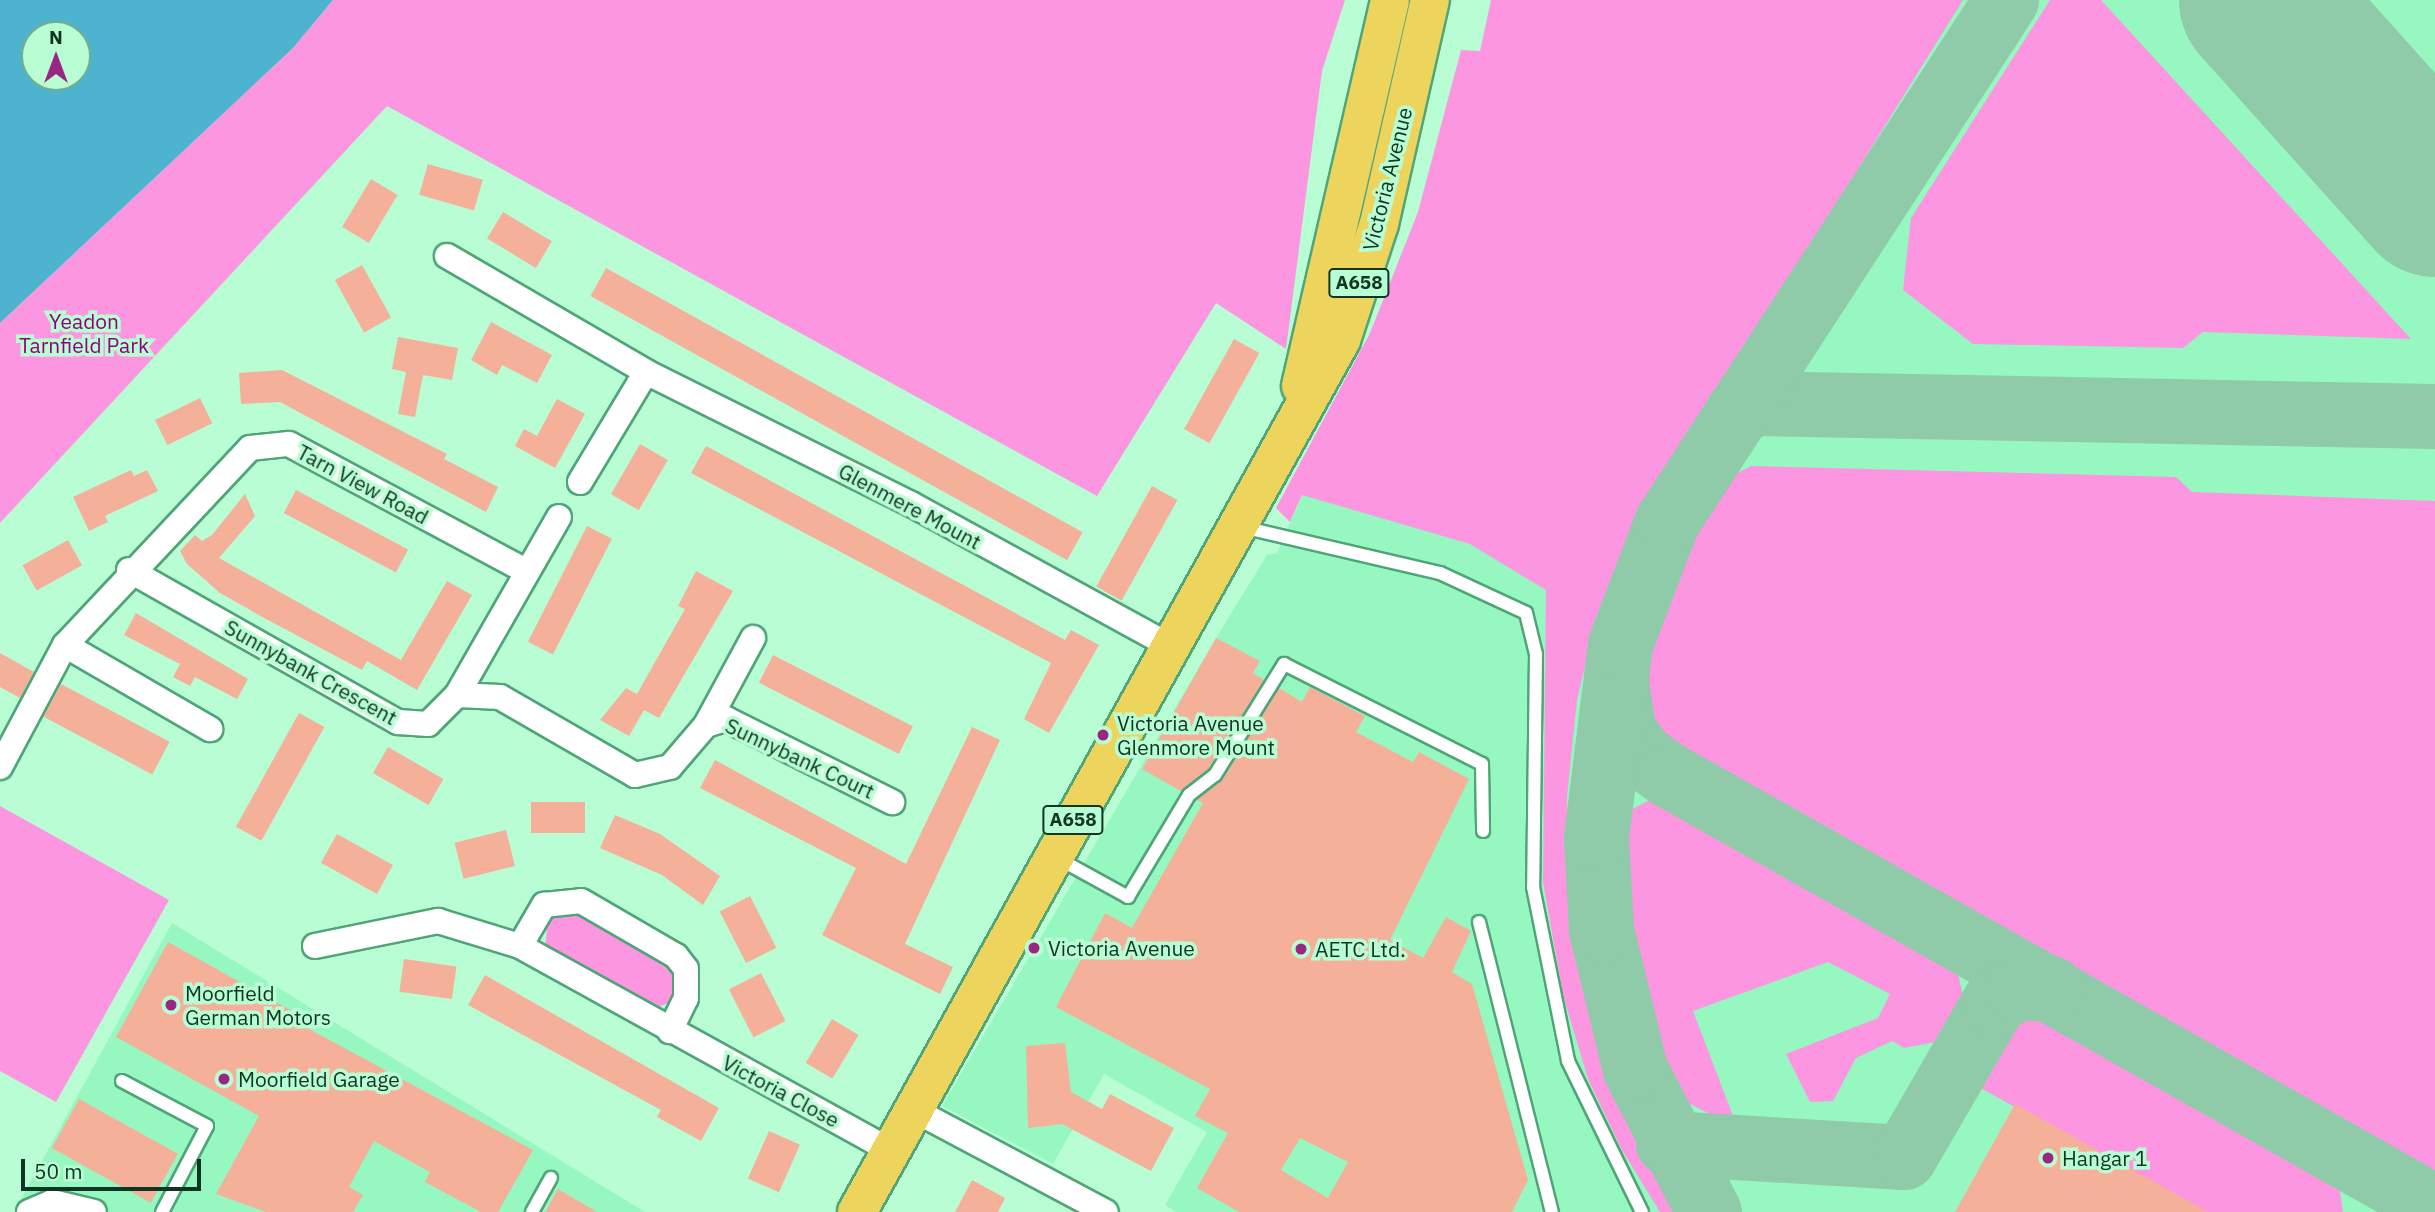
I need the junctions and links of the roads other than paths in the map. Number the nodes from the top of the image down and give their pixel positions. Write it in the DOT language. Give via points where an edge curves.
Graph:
graph roads {
  1 [pos="1390,0"];
  2 [pos="1430,0"];
  3 [pos="447,256"];
  4 [pos="646,372"];
  5 [pos="1292,429"];
  6 [pos="580,482"];
  7 [pos="559,517"];
  8 [pos="1238,526"];
  9 [pos="129,570"];
  10 [pos="526,571"];
  11 [pos="753,638"];
  12 [pos="65,645"];
  13 [pos="1170,646"];
  14 [pos="457,695"];
  15 [pos="706,725"];
  16 [pos="210,729"];
  17 [pos="0,767"];
  18 [pos="892,802"];
  19 [pos="1483,831"];
  20 [pos="1052,856"];
  21 [pos="1479,922"];
  22 [pos="315,946"];
  23 [pos="520,946"];
  24 [pos="670,1031"];
  25 [pos="122,1081"];
  26 [pos="914,1110"];
  27 [pos="892,1151"];
  28 [pos="551,1178"];
  29 [pos="29,1212"];
  30 [pos="94,1212"];
  31 [pos="162,1212"];
  32 [pos="532,1212"];
  33 [pos="857,1212"];
  34 [pos="1106,1212"];
  35 [pos="1552,1212"];
  36 [pos="1642,1212"];
  1 -- 5 [label="highway, Victoria Avenue / A658"];
  2 -- 5 [label="highway, Victoria Avenue / A658" via="1374,237 1341,340"];
  3 -- 4 [label="street, Glenmere Mount"];
  4 -- 6 [label="street"];
  4 -- 13 [label="street, Glenmere Mount" via="911,504"];
  5 -- 8 [label="highway, Victoria Avenue / A658"];
  7 -- 10 [label="street, Sunnybank Crescent"];
  8 -- 13 [label="highway, Victoria Avenue / A658"];
  8 -- 36 [label="lane" via="1440,573 1526,613 1536,654 1533,887 1568,1061"];
  9 -- 10 [label="street, Tarn View Road" via="240,456 274,442"];
  9 -- 12 [label="street, Tarn View Road"];
  9 -- 14 [label="street, Sunnybank Crescent" via="398,722 428,724"];
  10 -- 14 [label="street, Sunnybank Crescent"];
  11 -- 15 [label="street"];
  12 -- 16 [label="street"];
  12 -- 17 [label="street, Tarn View Road"];
  13 -- 20 [label="highway, Victoria Avenue / A658"];
  14 -- 15 [label="street, Sunnybank Court" via="500,697 635,775 670,767"];
  15 -- 18 [label="street, Sunnybank Court" via="726,719"];
  19 -- 20 [label="lane" via="1482,764 1284,664 1215,775 1189,795 1128,897"];
  20 -- 26 [label="highway, Victoria Avenue / A658"];
  21 -- 35 [label="lane"];
  22 -- 23 [label="street, Victoria Close" via="438,921"];
  23 -- 24 [label="street, Victoria Close"];
  23 -- 24 [label="street" via="544,905 581,901 676,956 687,970 685,998"];
  24 -- 27 [label="street, Victoria Close"];
  25 -- 31 [label="lane" via="207,1126"];
  26 -- 27 [label="highway, Victoria Avenue / A658"];
  26 -- 34 [label="street"];
  27 -- 33 [label="highway, Victoria Avenue / A658"];
  28 -- 32 [label="lane"];
  29 -- 30 [label="street" via="52,1202"];
}
